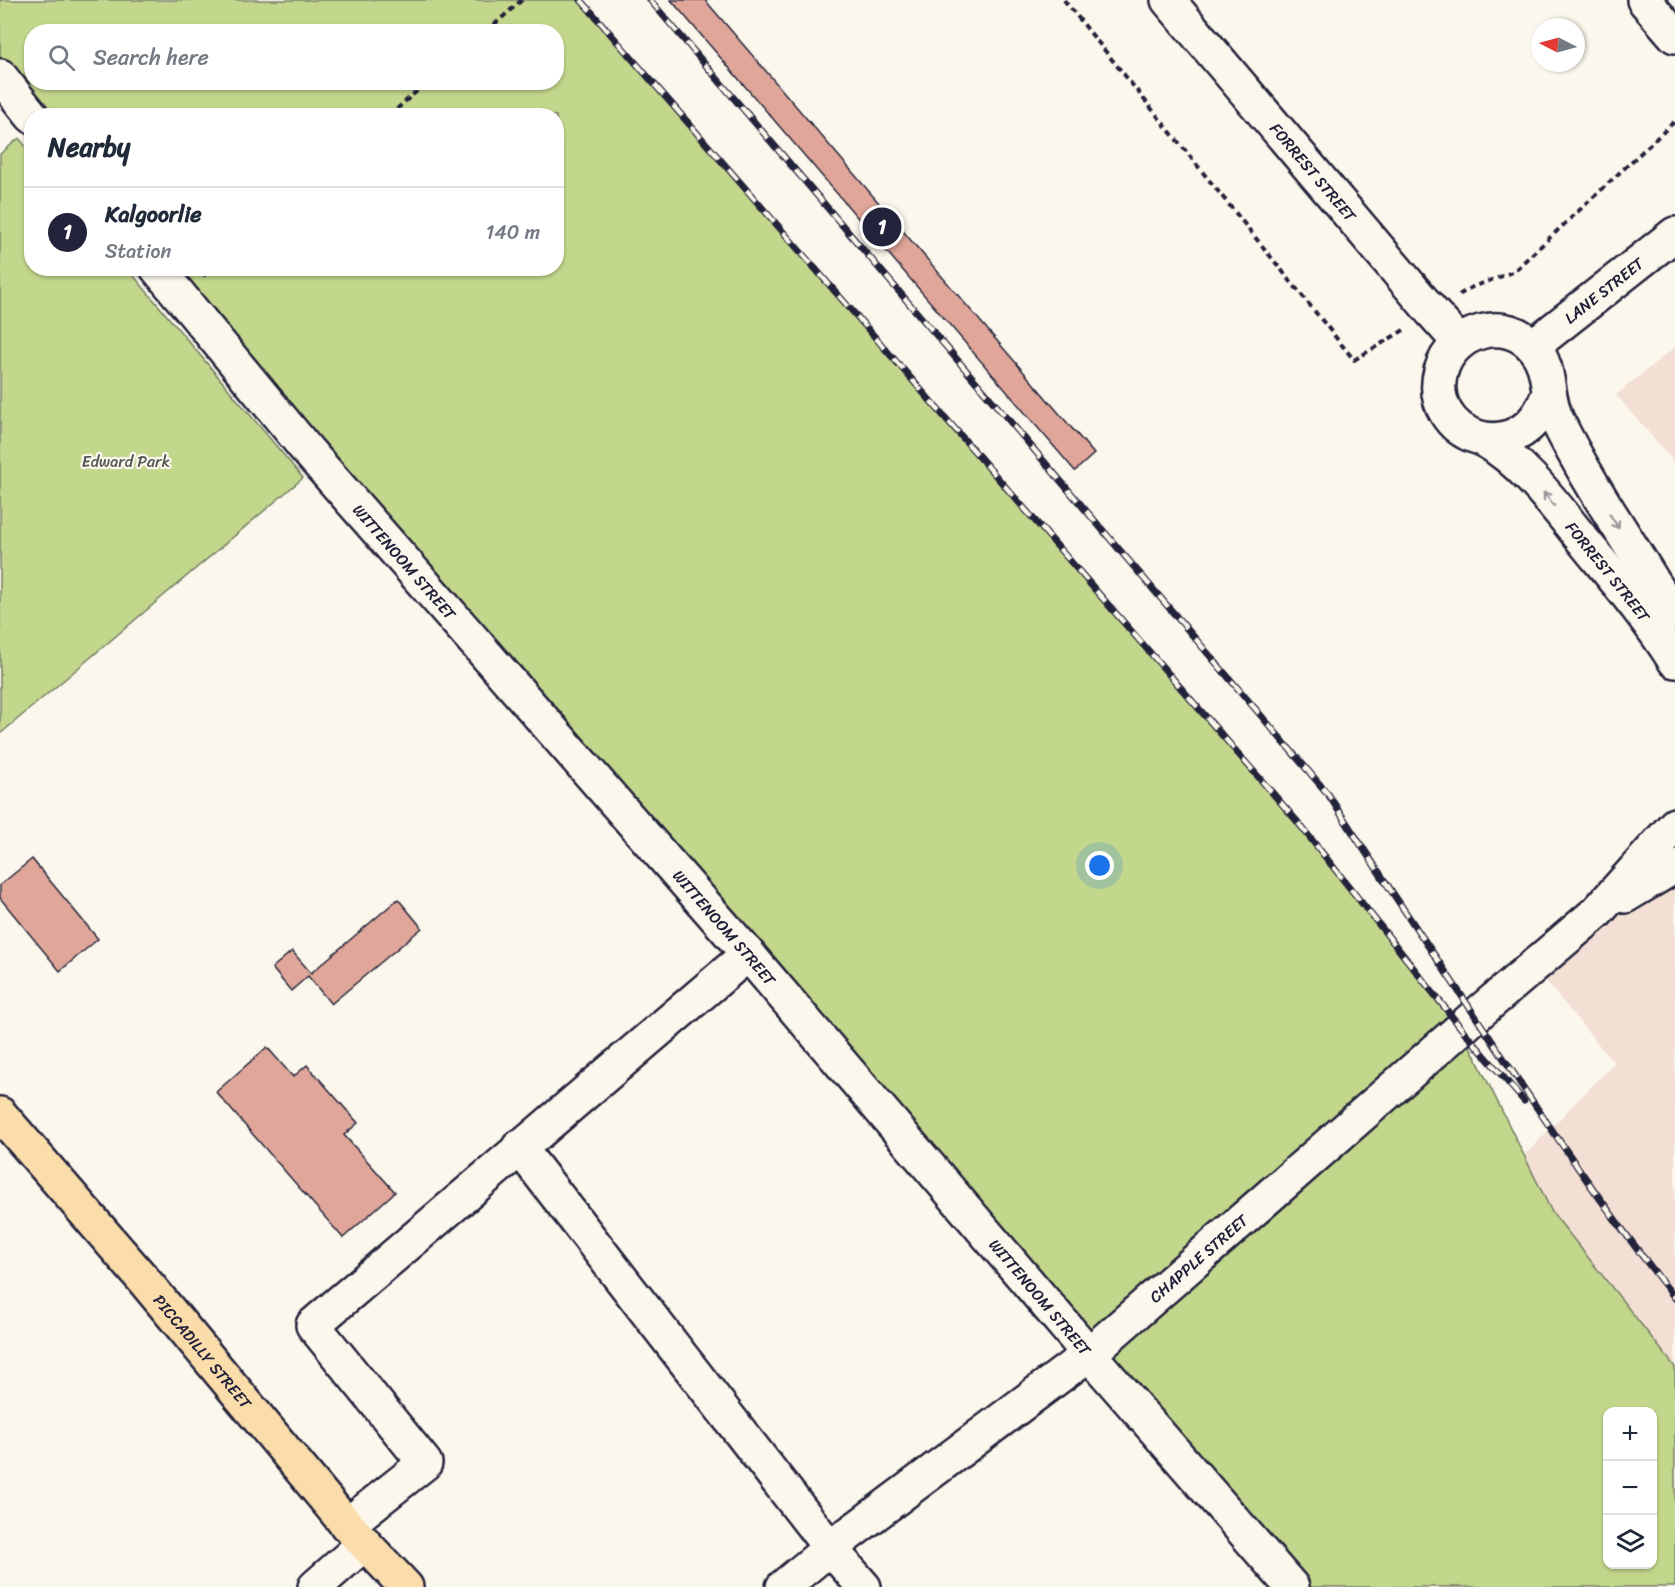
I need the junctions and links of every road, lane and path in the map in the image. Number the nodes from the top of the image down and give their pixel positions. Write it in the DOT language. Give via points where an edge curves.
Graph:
graph roads {
  1 [pos="522,0"];
  2 [pos="1064,0"];
  3 [pos="1168,0"];
  4 [pos="1644,0"];
  5 [pos="495,24"];
  6 [pos="1675,36"];
  7 [pos="4,88"];
  8 [pos="418,90"];
  9 [pos="24,108"];
  10 [pos="398,108"];
  11 [pos="1675,121"];
  12 [pos="1675,234"];
  13 [pos="164,276"];
  14 [pos="1470,288"];
  15 [pos="1385,342"];
  16 [pos="1459,342"];
  17 [pos="1533,346"];
  18 [pos="1548,395"];
  19 [pos="1483,439"];
  20 [pos="1675,613"];
  21 [pos="1675,661"];
  22 [pos="1675,825"];
  23 [pos="1675,866"];
  24 [pos="1597,912"];
  25 [pos="748,954"];
  26 [pos="0,1114"];
  27 [pos="519,1147"];
  28 [pos="1089,1354"];
  29 [pos="356,1534"];
  30 [pos="830,1548"];
  31 [pos="315,1587"];
  32 [pos="406,1587"];
  33 [pos="783,1587"];
  34 [pos="864,1587"];
  35 [pos="1292,1587"];
  1 -- 5 [label="path"];
  2 -- 15 [label="path" via="1354,360"];
  3 -- 16 [label="street, FORREST STREET"];
  4 -- 6 [label="street"];
  7 -- 9 [label="street"];
  8 -- 10 [label="path"];
  11 -- 14 [label="path" via="1513,272"];
  12 -- 17 [label="street, LANE STREET"];
  13 -- 25 [label="street, WITTENOOM STREET" via="307,450"];
  16 -- 17 [label="street" via="1473,334 1497,330 1520,336"];
  16 -- 19 [label="street" via="1441,371 1439,389 1443,406 1452,422"];
  17 -- 18 [label="street" via="1544,360 1549,377"];
  18 -- 19 [label="street" via="1532,425 1500,440"];
  18 -- 20 [label="street, FORREST STREET, one-way" via="1598,496"];
  21 -- 19 [label="street, FORREST STREET, one-way" via="1653,625 1534,481 1502,450"];
  22 -- 24 [label="street, CHAPPLE STREET"];
  23 -- 24 [label="street, CHAPPLE STREET"];
  24 -- 28 [label="street, CHAPPLE STREET"];
  25 -- 27 [label="street"];
  25 -- 28 [label="street, WITTENOOM STREET"];
  26 -- 29 [label="main road, PICCADILLY STREET"];
  27 -- 29 [label="street" via="312,1325 425,1463"];
  27 -- 30 [label="street"];
  28 -- 30 [label="street, CHAPPLE STREET"];
  28 -- 35 [label="street, WITTENOOM STREET"];
  29 -- 31 [label="street"];
  29 -- 32 [label="main road, PICCADILLY STREET"];
  30 -- 33 [label="street, CHAPPLE STREET"];
  30 -- 34 [label="street"];
}
